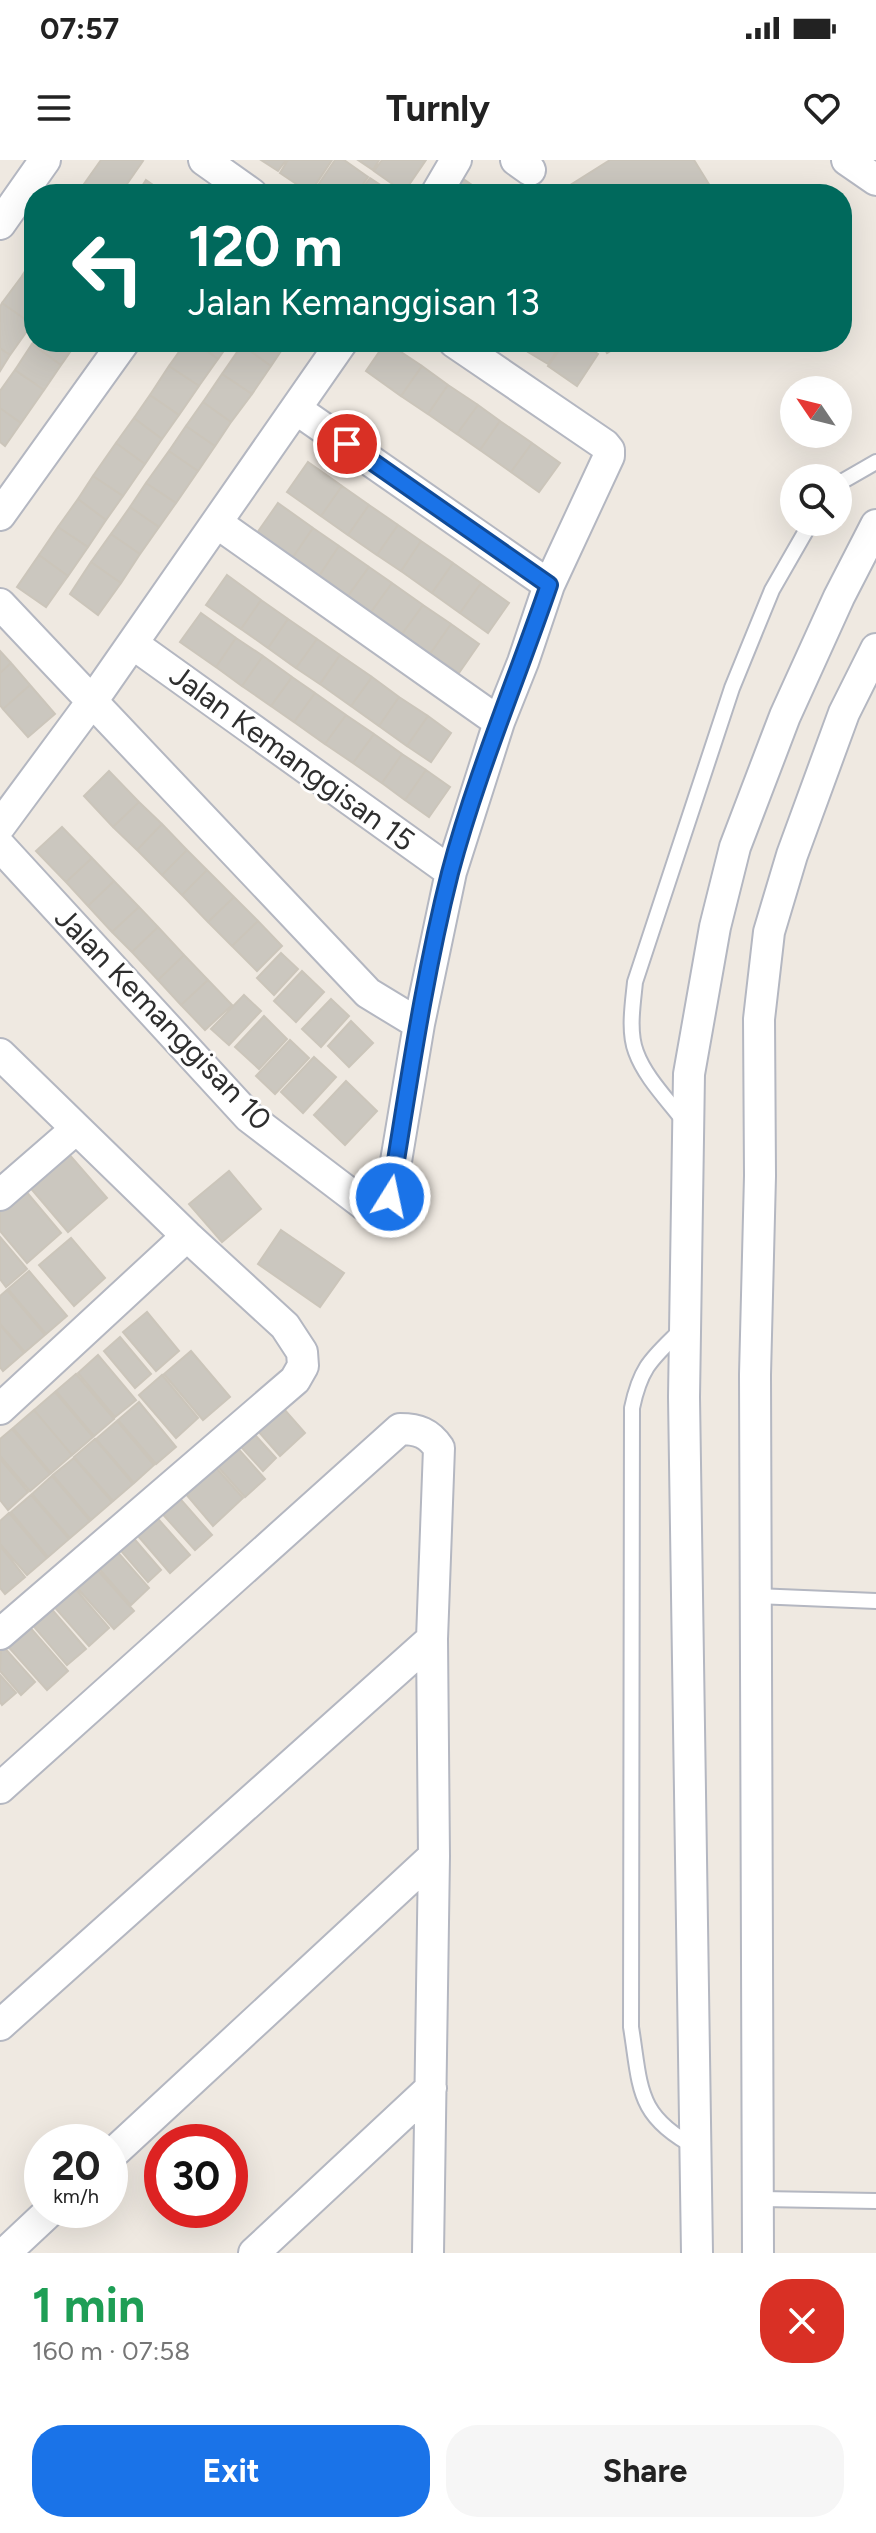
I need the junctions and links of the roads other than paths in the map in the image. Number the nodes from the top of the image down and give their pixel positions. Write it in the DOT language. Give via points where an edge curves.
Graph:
graph roads {
  1 [pos="45,160"];
  2 [pos="204,160"];
  3 [pos="456,160"];
  4 [pos="847,160"];
  5 [pos="876,180"];
  6 [pos="28,184"];
  7 [pos="233,184"];
  8 [pos="442,184"];
  9 [pos="24,190"];
  10 [pos="0,224"];
  11 [pos="117,352"];
  12 [pos="335,352"];
  13 [pos="469,352"];
  14 [pos="296,409"];
  15 [pos="876,462"];
  16 [pos="852,476"];
  17 [pos="0,515"];
  18 [pos="217,523"];
  19 [pos="876,525"];
  20 [pos="803,536"];
  21 [pos="549,585"];
  22 [pos="0,604"];
  23 [pos="133,644"];
  24 [pos="876,649"];
  25 [pos="93,700"];
  26 [pos="499,722"];
  27 [pos="0,826"];
  28 [pos="0,846"];
  29 [pos="451,872"];
  30 [pos="419,1024"];
  31 [pos="0,1054"];
  32 [pos="688,1127"];
  33 [pos="76,1129"];
  34 [pos="0,1195"];
  35 [pos="187,1236"];
  36 [pos="685,1326"];
  37 [pos="0,1409"];
  38 [pos="756,1596"];
  39 [pos="876,1601"];
  40 [pos="0,1634"];
  41 [pos="432,1639"];
  42 [pos="0,1788"];
  43 [pos="434,1856"];
  44 [pos="0,2025"];
  45 [pos="431,2088"];
  46 [pos="128,2139"];
  47 [pos="697,2148"];
  48 [pos="758,2199"];
  49 [pos="876,2201"];
  50 [pos="32,2228"];
  51 [pos="5,2253"];
  52 [pos="254,2253"];
  53 [pos="429,2253"];
  54 [pos="697,2253"];
  55 [pos="758,2253"];
  1 -- 6 [label="street"];
  2 -- 7 [label="street"];
  3 -- 8 [label="street"];
  4 -- 5 [label="street"];
  9 -- 10 [label="street"];
  11 -- 17 [label="street"];
  12 -- 14 [label="street"];
  13 -- 21 [label="street" via="609,450"];
  14 -- 18 [label="street"];
  14 -- 21 [label="street"];
  15 -- 16 [label="lane"];
  18 -- 23 [label="street"];
  18 -- 26 [label="street"];
  19 -- 32 [label="street" via="785,716 735,847 689,1074"];
  20 -- 32 [label="lane" via="772,590 732,688 635,982 636,1051"];
  21 -- 26 [label="street"];
  22 -- 25 [label="street"];
  23 -- 25 [label="street"];
  23 -- 29 [label="street, Jalan Kemanggisan 15"];
  24 -- 38 [label="street" via="844,713 769,932 759,1019"];
  25 -- 27 [label="street"];
  25 -- 30 [label="street" via="368,993"];
  26 -- 29 [label="street"];
  28 -- 30 [label="street, Jalan Kemanggisan 10" via="249,1117 366,1206 376,1208 390,1197"];
  29 -- 30 [label="street"];
  31 -- 33 [label="street"];
  32 -- 36 [label="street"];
  33 -- 34 [label="street"];
  33 -- 35 [label="street"];
  35 -- 37 [label="street"];
  35 -- 40 [label="street" via="285,1326 302,1352 303,1366 295,1380"];
  36 -- 47 [label="street"];
  36 -- 47 [label="lane" via="651,1359 637,1382 632,1408 631,2027 642,2094 656,2120"];
  38 -- 39 [label="lane"];
  38 -- 48 [label="street"];
  41 -- 42 [label="street" via="439,1448 432,1437 400,1429"];
  41 -- 43 [label="street"];
  41 -- 44 [label="street"];
  43 -- 45 [label="street"];
  43 -- 46 [label="street"];
  45 -- 52 [label="street"];
  45 -- 53 [label="street"];
  47 -- 54 [label="street"];
  48 -- 49 [label="lane"];
  48 -- 55 [label="street"];
  50 -- 51 [label="street"];
}
